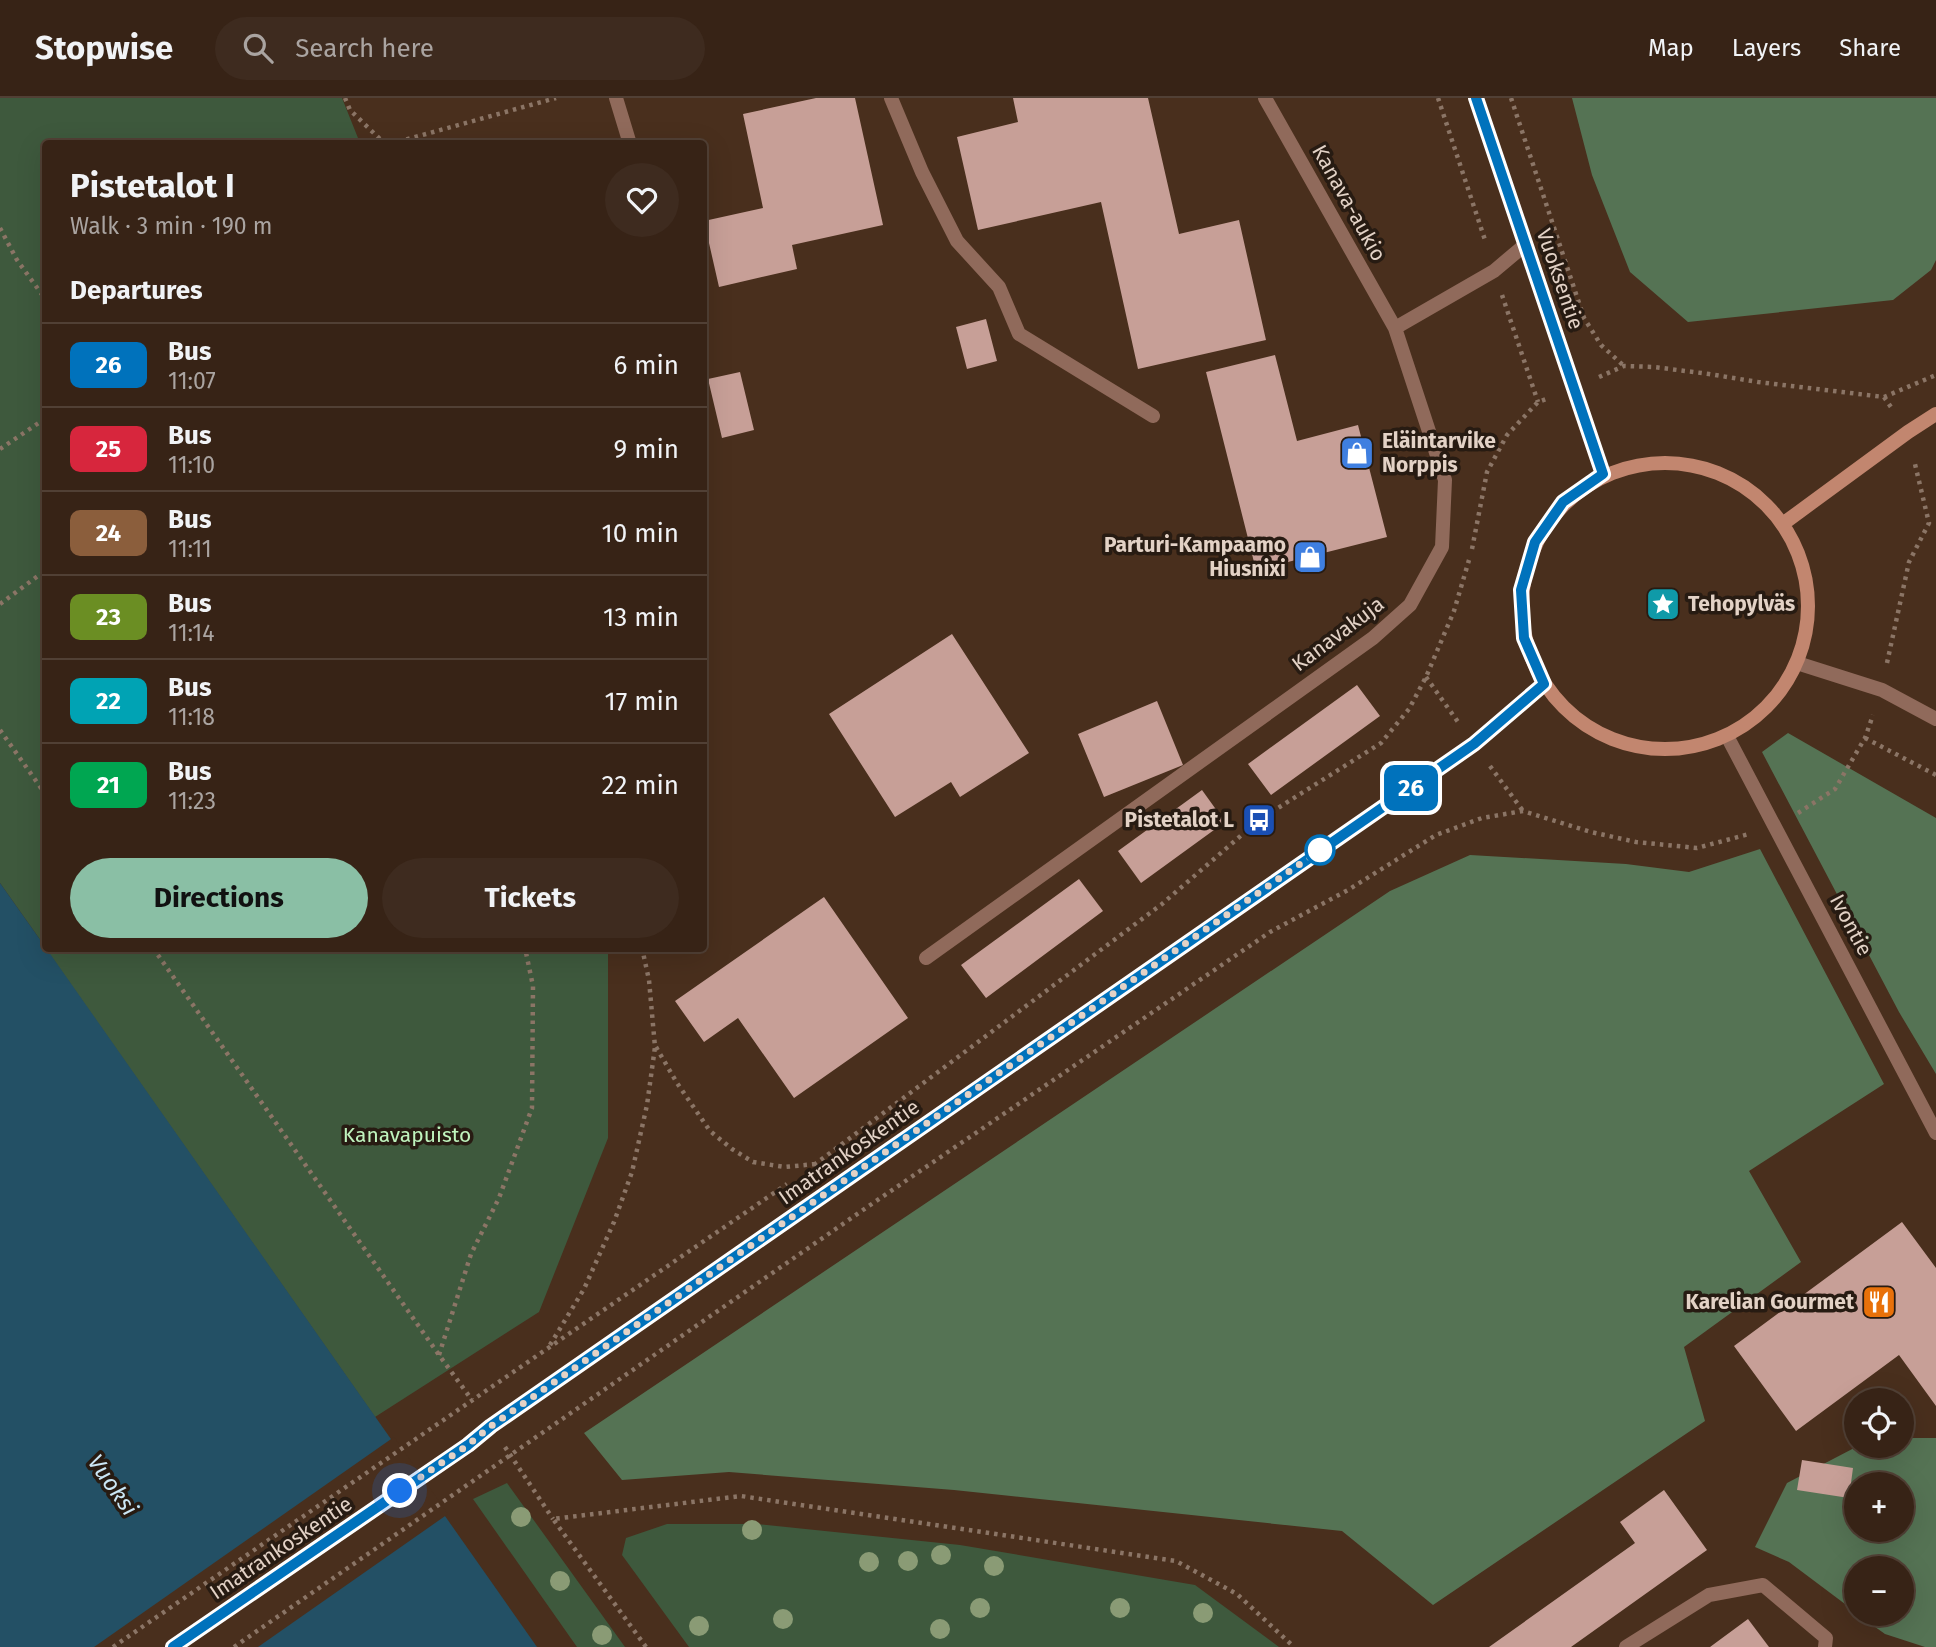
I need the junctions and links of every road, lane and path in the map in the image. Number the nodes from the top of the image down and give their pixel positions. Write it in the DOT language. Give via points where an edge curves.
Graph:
graph roads {
  1 [pos="345,98"];
  2 [pos="556,98"];
  3 [pos="616,98"];
  4 [pos="891,98"];
  5 [pos="1265,98"];
  6 [pos="1476,98"];
  7 [pos="1511,98"];
  8 [pos="380,140"];
  9 [pos="404,140"];
  10 [pos="629,140"];
  11 [pos="0,228"];
  12 [pos="1526,244"];
  13 [pos="42,295"];
  14 [pos="1395,328"];
  15 [pos="1623,366"];
  16 [pos="1936,375"];
  17 [pos="1574,388"];
  18 [pos="1884,397"];
  19 [pos="1936,414"];
  20 [pos="1153,415"];
  21 [pos="42,421"];
  22 [pos="1908,432"];
  23 [pos="0,449"];
  24 [pos="1603,474"];
  25 [pos="1784,523"];
  26 [pos="42,572"];
  27 [pos="0,604"];
  28 [pos="1797,663"];
  29 [pos="1544,684"];
  30 [pos="1882,690"];
  31 [pos="1936,719"];
  32 [pos="0,730"];
  33 [pos="1727,736"];
  34 [pos="1865,738"];
  35 [pos="1936,775"];
  36 [pos="42,789"];
  37 [pos="1776,827"];
  38 [pos="156,952"];
  39 [pos="526,952"];
  40 [pos="643,952"];
  41 [pos="926,958"];
  42 [pos="655,1047"];
  43 [pos="1936,1133"];
  44 [pos="816,1163"];
  45 [pos="805,1171"];
  46 [pos="794,1179"];
  47 [pos="548,1348"];
  48 [pos="439,1355"];
  49 [pos="473,1400"];
  50 [pos="510,1455"];
  51 [pos="553,1519"];
  52 [pos="113,1647"];
  53 [pos="173,1647"];
  54 [pos="234,1647"];
  55 [pos="646,1647"];
  56 [pos="1294,1647"];
  57 [pos="1626,1647"];
  58 [pos="1825,1647"];
  1 -- 8 [label="path" via="350,110"];
  2 -- 9 [label="path"];
  3 -- 10 [label="street"];
  4 -- 20 [label="street" via="957,241 999,287 1019,334"];
  5 -- 14 [label="street, Kanava-aukio"];
  6 -- 12 [label="street, Vuoksentie"];
  7 -- 15 [label="path" via="1584,318 1601,345"];
  11 -- 13 [label="path" via="16,260"];
  12 -- 14 [label="street" via="1494,271"];
  12 -- 17 [label="street, Vuoksentie"];
  14 -- 41 [label="street, Kanavakuja" via="1445,480 1442,547 1410,605 1362,646"];
  15 -- 17 [label="path"];
  15 -- 18 [label="path"];
  16 -- 18 [label="path"];
  17 -- 24 [label="street, Vuoksentie"];
  17 -- 44 [label="path" via="1538,402 1507,435 1487,472 1475,538 1454,611 1409,709 1381,743 1259,821 1162,904"];
  18 -- 22 [label="path"];
  19 -- 22 [label="main road"];
  21 -- 23 [label="path"];
  22 -- 25 [label="main road"];
  22 -- 30 [label="path" via="1929,523 1909,562"];
  24 -- 25 [label="main road" via="1652,461 1703,466 1748,487"];
  24 -- 29 [label="main road" via="1563,502 1535,542 1521,590 1524,638"];
  25 -- 28 [label="main road" via="1804,567 1808,604"];
  26 -- 27 [label="path"];
  28 -- 30 [label="street"];
  28 -- 33 [label="main road" via="1780,693 1756,717"];
  29 -- 33 [label="main road" via="1570,715 1606,737 1646,749 1687,748"];
  29 -- 53 [label="main road, Imatrankoskentie" via="1474,744"];
  30 -- 31 [label="street"];
  30 -- 34 [label="path"];
  32 -- 36 [label="path"];
  33 -- 37 [label="street, Ivontie"];
  34 -- 35 [label="path"];
  34 -- 37 [label="path" via="1835,789"];
  37 -- 43 [label="street, Ivontie"];
  37 -- 50 [label="path" via="1697,848 1636,842 1523,811 1482,818 1436,835 1270,932"];
  38 -- 48 [label="path"];
  39 -- 48 [label="path" via="533,986 532,1108 499,1198 471,1254"];
  40 -- 42 [label="path"];
  42 -- 44 [label="path" via="710,1131 732,1149 753,1162 785,1167"];
  42 -- 47 [label="path" via="632,1172 584,1289"];
  44 -- 45 [label="path"];
  46 -- 47 [label="path"];
  47 -- 49 [label="path"];
  48 -- 49 [label="path"];
  49 -- 52 [label="path"];
  50 -- 51 [label="path"];
  50 -- 54 [label="path"];
  51 -- 55 [label="path"];
  51 -- 56 [label="path" via="741,1496 1176,1561 1237,1594"];
  57 -- 58 [label="street" via="1709,1595 1763,1585 1826,1638"];
}
